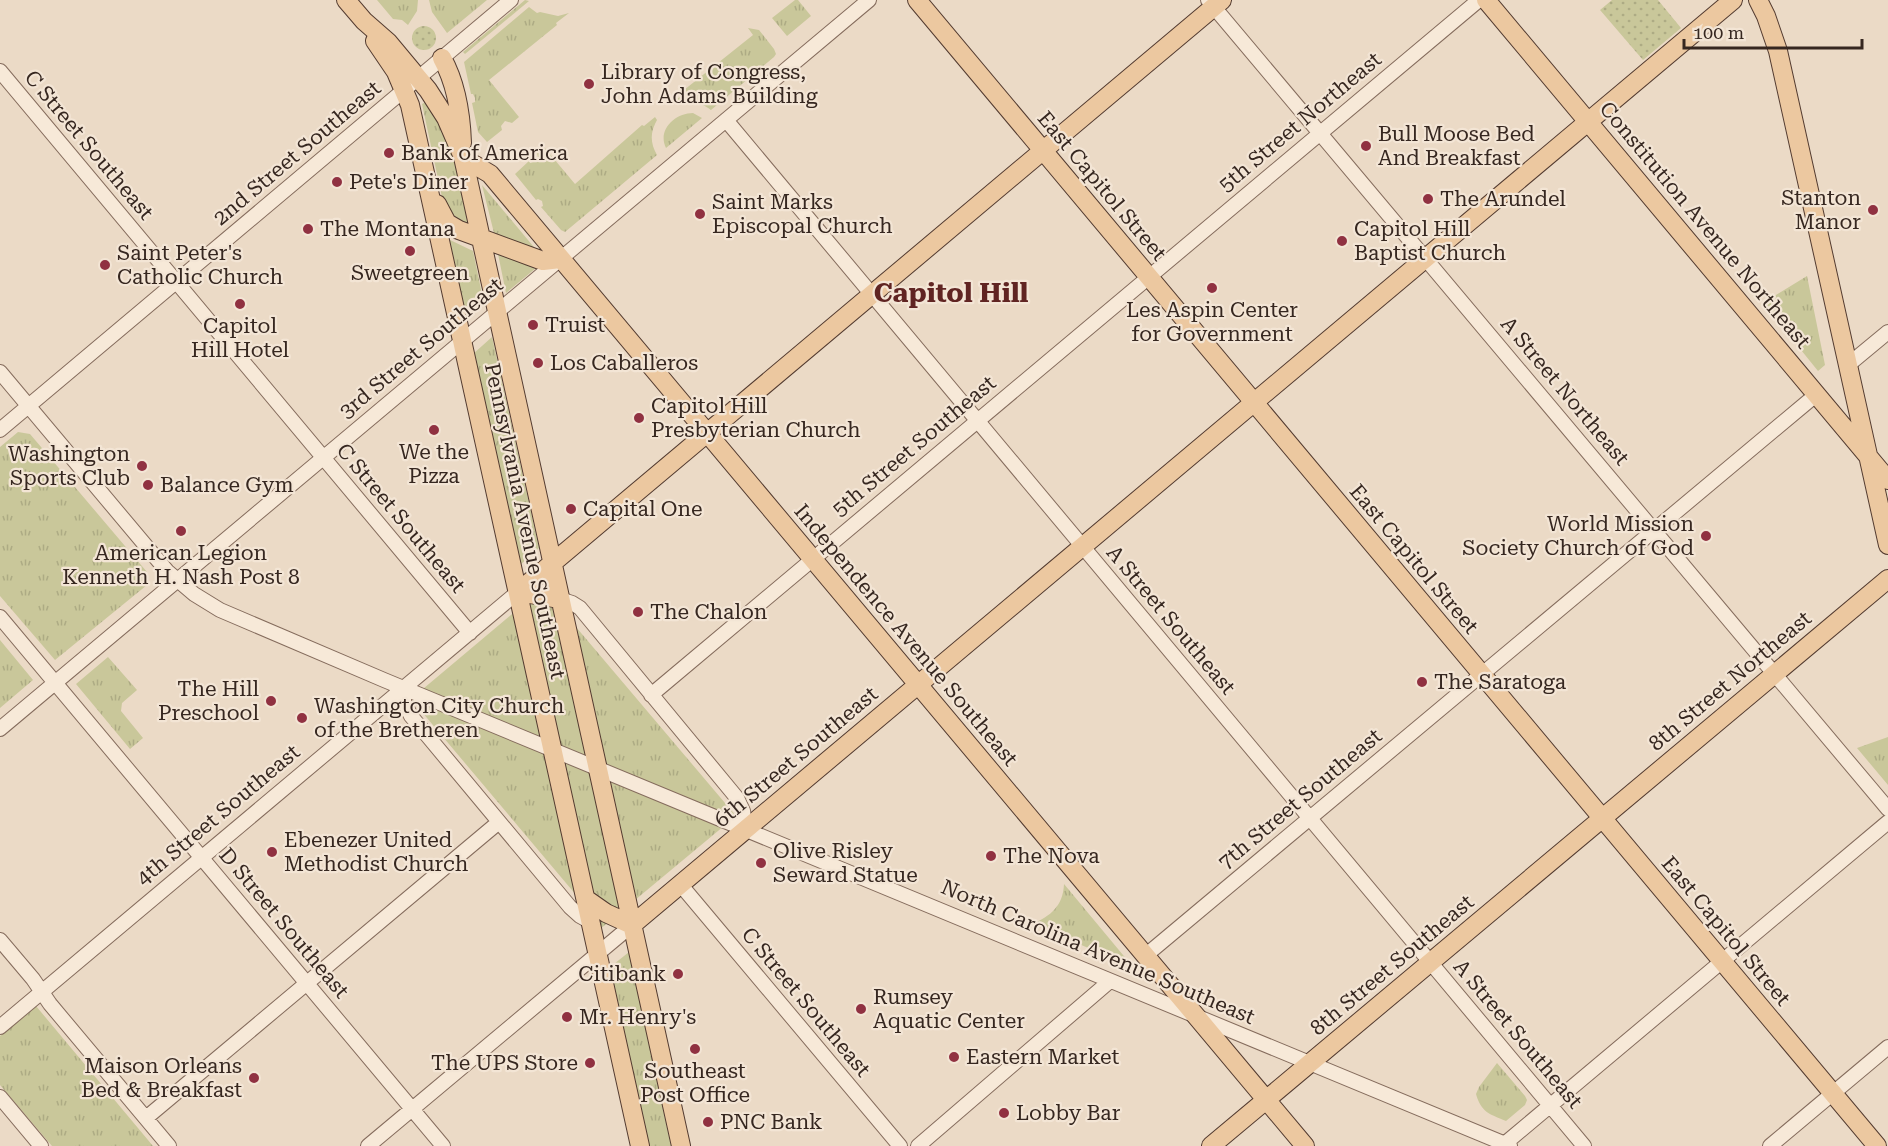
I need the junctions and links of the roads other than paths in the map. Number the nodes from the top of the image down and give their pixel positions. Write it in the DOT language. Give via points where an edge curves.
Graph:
graph roads {
  1 [pos="346,0"];
  2 [pos="511,0"];
  3 [pos="869,0"];
  4 [pos="916,0"];
  5 [pos="1479,0"];
  6 [pos="1486,0"];
  7 [pos="1733,0"];
  8 [pos="1758,0"];
  9 [pos="1771,0"];
  10 [pos="1215,2"];
  11 [pos="364,21"];
  12 [pos="1778,51"];
  13 [pos="442,58"];
  14 [pos="0,71"];
  15 [pos="419,78"];
  16 [pos="405,90"];
  17 [pos="726,120"];
  18 [pos="1588,122"];
  19 [pos="1320,133"];
  20 [pos="1043,151"];
  21 [pos="464,161"];
  22 [pos="427,180"];
  23 [pos="480,238"];
  24 [pos="560,259"];
  25 [pos="1426,259"];
  26 [pos="1148,277"];
  27 [pos="176,282"];
  28 [pos="872,295"];
  29 [pos="497,311"];
  30 [pos="1888,332"];
  31 [pos="462,341"];
  32 [pos="1848,365"];
  33 [pos="0,372"];
  34 [pos="1817,394"];
  35 [pos="1254,403"];
  36 [pos="28,406"];
  37 [pos="977,421"];
  38 [pos="0,430"];
  39 [pos="707,434"];
  40 [pos="1868,456"];
  41 [pos="323,458"];
  42 [pos="1888,480"];
  43 [pos="1653,530"];
  44 [pos="1888,545"];
  45 [pos="1082,547"];
  46 [pos="812,559"];
  47 [pos="552,564"];
  48 [pos="1888,579"];
  49 [pos="176,580"];
  50 [pos="518,592"];
  51 [pos="560,599"];
  52 [pos="0,617"];
  53 [pos="470,633"];
  54 [pos="1774,673"];
  55 [pos="1481,674"];
  56 [pos="55,682"];
  57 [pos="918,685"];
  58 [pos="404,688"];
  59 [pos="651,695"];
  60 [pos="0,729"];
  61 [pos="553,748"];
  62 [pos="598,767"];
  63 [pos="1888,809"];
  64 [pos="1310,818"];
  65 [pos="1602,818"];
  66 [pos="499,822"];
  67 [pos="1888,822"];
  68 [pos="746,829"];
  69 [pos="201,858"];
  70 [pos="680,884"];
  71 [pos="586,899"];
  72 [pos="591,922"];
  73 [pos="632,925"];
  74 [pos="0,940"];
  75 [pos="598,953"];
  76 [pos="1145,956"];
  77 [pos="1722,961"];
  78 [pos="1430,962"];
  79 [pos="1110,981"];
  80 [pos="307,984"];
  81 [pos="42,992"];
  82 [pos="1194,1015"];
  83 [pos="0,1027"];
  84 [pos="1888,1047"];
  85 [pos="1310,1063"];
  86 [pos="1833,1093"];
  87 [pos="0,1097"];
  88 [pos="1266,1100"];
  89 [pos="1550,1105"];
  90 [pos="412,1109"];
  91 [pos="146,1118"];
  92 [pos="1505,1145"];
  93 [pos="41,1146"];
  94 [pos="169,1146"];
  95 [pos="368,1146"];
  96 [pos="443,1146"];
  97 [pos="640,1146"];
  98 [pos="681,1146"];
  99 [pos="900,1146"];
  100 [pos="918,1146"];
  101 [pos="1211,1146"];
  102 [pos="1305,1146"];
  103 [pos="1584,1146"];
  104 [pos="1770,1146"];
  105 [pos="1877,1146"];
  1 -- 11 [label="main road"];
  2 -- 13 [label="street, 2nd Street Southeast"];
  3 -- 17 [label="street, 3rd Street Southeast"];
  4 -- 20 [label="main road, East Capitol Street"];
  5 -- 19 [label="street, 5th Street Northeast"];
  6 -- 18 [label="main road, Constitution Avenue Northeast"];
  7 -- 18 [label="main road, 6th Street Southeast"];
  8 -- 12 [label="main road"];
  9 -- 12 [label="main road"];
  10 -- 19 [label="street, A Street Northeast"];
  10 -- 20 [label="main road, 4th Street Southeast"];
  11 -- 15 [label="main road"];
  11 -- 16 [label="main road, Pennsylvania Avenue Southeast"];
  12 -- 32 [label="main road"];
  13 -- 15 [label="street, 2nd Street Southeast"];
  13 -- 21 [label="main road" via="450,73 461,123"];
  14 -- 27 [label="street, C Street Southeast"];
  15 -- 16 [label="street, 2nd Street Southeast"];
  15 -- 21 [label="main road" via="441,108"];
  16 -- 22 [label="main road, Pennsylvania Avenue Southeast"];
  16 -- 27 [label="street, 2nd Street Southeast"];
  17 -- 24 [label="street, 3rd Street Southeast"];
  17 -- 28 [label="street, A Street Southeast"];
  18 -- 25 [label="main road, 6th Street Southeast"];
  18 -- 34 [label="main road, Constitution Avenue Northeast"];
  19 -- 25 [label="street, A Street Northeast"];
  19 -- 26 [label="street, 5th Street Northeast"];
  20 -- 26 [label="main road, East Capitol Street"];
  20 -- 28 [label="main road, 4th Street Southeast"];
  21 -- 23 [label="main road, Pennsylvania Avenue Southeast"];
  21 -- 24 [label="main road, Independence Avenue Southeast" via="490,174"];
  22 -- 23 [label="main road" via="447,223"];
  22 -- 31 [label="main road, Pennsylvania Avenue Southeast"];
  23 -- 24 [label="main road" via="543,261"];
  23 -- 29 [label="main road, Pennsylvania Avenue Southeast"];
  24 -- 29 [label="street, 3rd Street Southeast"];
  24 -- 39 [label="main road, Independence Avenue Southeast"];
  25 -- 35 [label="main road, 6th Street Southeast"];
  25 -- 43 [label="street, A Street Northeast"];
  26 -- 35 [label="main road, East Capitol Street"];
  26 -- 37 [label="street, 5th Street Southeast"];
  27 -- 36 [label="street, 2nd Street Southeast"];
  27 -- 41 [label="street, C Street Southeast"];
  28 -- 37 [label="street, A Street Southeast"];
  28 -- 39 [label="main road, 4th Street Southeast"];
  29 -- 31 [label="street, 3rd Street Southeast"];
  29 -- 47 [label="main road, Pennsylvania Avenue Southeast"];
  30 -- 32 [label="street"];
  31 -- 41 [label="street, 3rd Street Southeast"];
  31 -- 50 [label="main road, Pennsylvania Avenue Southeast"];
  32 -- 40 [label="main road"];
  33 -- 36 [label="street"];
  34 -- 40 [label="main road, Constitution Avenue Northeast"];
  34 -- 43 [label="street, 7th Street Southeast"];
  35 -- 45 [label="main road, 6th Street Southeast"];
  35 -- 55 [label="main road, East Capitol Street"];
  36 -- 38 [label="street, 2nd Street Southeast"];
  36 -- 49 [label="street"];
  37 -- 45 [label="street, A Street Southeast"];
  37 -- 46 [label="street, 5th Street Southeast"];
  39 -- 46 [label="main road, Independence Avenue Southeast"];
  39 -- 47 [label="main road, 4th Street Southeast"];
  40 -- 42 [label="main road, Constitution Avenue Northeast"];
  40 -- 44 [label="main road"];
  41 -- 49 [label="street, 3rd Street Southeast"];
  41 -- 53 [label="street, C Street Southeast"];
  43 -- 54 [label="street, A Street Northeast"];
  43 -- 55 [label="street, 7th Street Southeast"];
  45 -- 57 [label="main road, 6th Street Southeast"];
  45 -- 64 [label="street, A Street Southeast"];
  46 -- 57 [label="main road, Independence Avenue Southeast"];
  46 -- 59 [label="street, 5th Street Southeast"];
  47 -- 50 [label="main road, 4th Street Southeast"];
  47 -- 51 [label="main road, Pennsylvania Avenue Southeast"];
  48 -- 54 [label="main road, 8th Street Northeast"];
  49 -- 56 [label="street, 3rd Street Southeast"];
  49 -- 58 [label="street, North Carolina Avenue Southeast" via="229,614"];
  50 -- 51 [label="main road"];
  50 -- 53 [label="street, 4th Street Southeast"];
  50 -- 61 [label="main road, Pennsylvania Avenue Southeast"];
  51 -- 59 [label="street" via="580,608"];
  51 -- 62 [label="main road, Pennsylvania Avenue Southeast"];
  52 -- 56 [label="street, D Street Southeast"];
  53 -- 58 [label="street, 4th Street Southeast"];
  54 -- 63 [label="street, A Street Northeast"];
  54 -- 65 [label="main road, 8th Street Northeast"];
  55 -- 64 [label="street, 7th Street Southeast"];
  55 -- 65 [label="main road, East Capitol Street"];
  56 -- 60 [label="street, 3rd Street Southeast"];
  56 -- 69 [label="street, D Street Southeast"];
  57 -- 68 [label="main road, 6th Street Southeast"];
  57 -- 76 [label="main road, Independence Avenue Southeast"];
  58 -- 61 [label="street, North Carolina Avenue Southeast"];
  58 -- 66 [label="street" via="407,711"];
  58 -- 69 [label="street, 4th Street Southeast"];
  59 -- 68 [label="street" via="737,798"];
  61 -- 62 [label="street, North Carolina Avenue Southeast"];
  61 -- 71 [label="main road, Pennsylvania Avenue Southeast"];
  62 -- 68 [label="street, North Carolina Avenue Southeast"];
  62 -- 73 [label="main road, Pennsylvania Avenue Southeast"];
  64 -- 76 [label="street, 7th Street Southeast"];
  64 -- 78 [label="street, A Street Southeast"];
  65 -- 77 [label="main road, East Capitol Street"];
  65 -- 78 [label="main road, 8th Street Southeast"];
  66 -- 72 [label="street" via="570,907"];
  66 -- 80 [label="street"];
  67 -- 77 [label="street"];
  68 -- 70 [label="main road, 6th Street Southeast"];
  68 -- 79 [label="street, North Carolina Avenue Southeast"];
  69 -- 80 [label="street, D Street Southeast"];
  69 -- 81 [label="street, 4th Street Southeast"];
  70 -- 73 [label="main road, 6th Street Southeast"];
  70 -- 99 [label="street, C Street Southeast"];
  71 -- 72 [label="main road, Pennsylvania Avenue Southeast"];
  71 -- 73 [label="main road"];
  72 -- 75 [label="main road, Pennsylvania Avenue Southeast"];
  73 -- 75 [label="street, 6th Street Southeast"];
  73 -- 98 [label="main road, Pennsylvania Avenue Southeast"];
  74 -- 81 [label="street"];
  75 -- 90 [label="street, 6th Street Southeast"];
  75 -- 97 [label="main road, Pennsylvania Avenue Southeast"];
  76 -- 82 [label="main road, Independence Avenue Southeast"];
  77 -- 86 [label="main road, East Capitol Street"];
  77 -- 89 [label="street"];
  78 -- 85 [label="main road, 8th Street Southeast"];
  78 -- 89 [label="street, A Street Southeast"];
  79 -- 82 [label="street, North Carolina Avenue Southeast"];
  79 -- 100 [label="street"];
  80 -- 90 [label="street, D Street Southeast"];
  80 -- 91 [label="street"];
  81 -- 83 [label="street, 4th Street Southeast"];
  81 -- 91 [label="street"];
  82 -- 85 [label="street, North Carolina Avenue Southeast"];
  82 -- 88 [label="main road, Independence Avenue Southeast"];
  84 -- 86 [label="street"];
  85 -- 88 [label="main road, 8th Street Southeast"];
  85 -- 92 [label="street, North Carolina Avenue Southeast"];
  86 -- 104 [label="street"];
  86 -- 105 [label="main road, East Capitol Street"];
  87 -- 93 [label="street"];
  88 -- 101 [label="main road, 8th Street Southeast"];
  88 -- 102 [label="main road, Independence Avenue Southeast"];
  89 -- 92 [label="street"];
  89 -- 103 [label="street, A Street Southeast"];
  90 -- 95 [label="street, 6th Street Southeast"];
  90 -- 96 [label="street, D Street Southeast"];
  91 -- 94 [label="street"];
}
